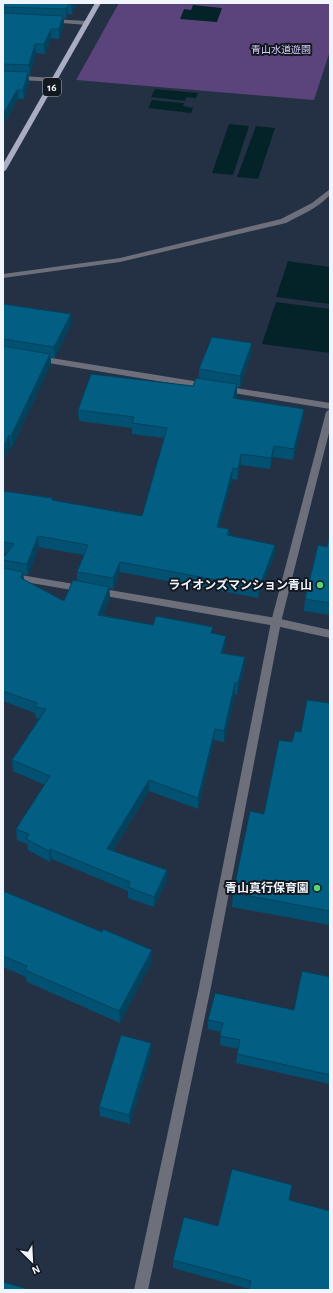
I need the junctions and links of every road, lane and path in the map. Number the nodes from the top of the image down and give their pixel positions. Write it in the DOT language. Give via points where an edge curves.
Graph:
graph roads {
  1 [pos="98,3"];
  2 [pos="41,21"];
  3 [pos="87,23"];
  4 [pos="3,77"];
  5 [pos="56,80"];
  6 [pos="3,170"];
  7 [pos="330,191"];
  8 [pos="3,276"];
  9 [pos="26,357"];
  10 [pos="330,406"];
  11 [pos="330,412"];
  12 [pos="3,575"];
  13 [pos="276,622"];
  14 [pos="330,634"];
  15 [pos="142,1290"];
  1 -- 3 [label="main road, 16"];
  2 -- 3 [label="street"];
  3 -- 5 [label="main road, 16"];
  4 -- 5 [label="street"];
  5 -- 6 [label="main road, 16"];
  7 -- 8 [label="street" via="325,198 283,221 120,260"];
  9 -- 10 [label="street"];
  11 -- 13 [label="street"];
  12 -- 13 [label="street"];
  13 -- 14 [label="street"];
  13 -- 15 [label="street" via="205,987"];
}
